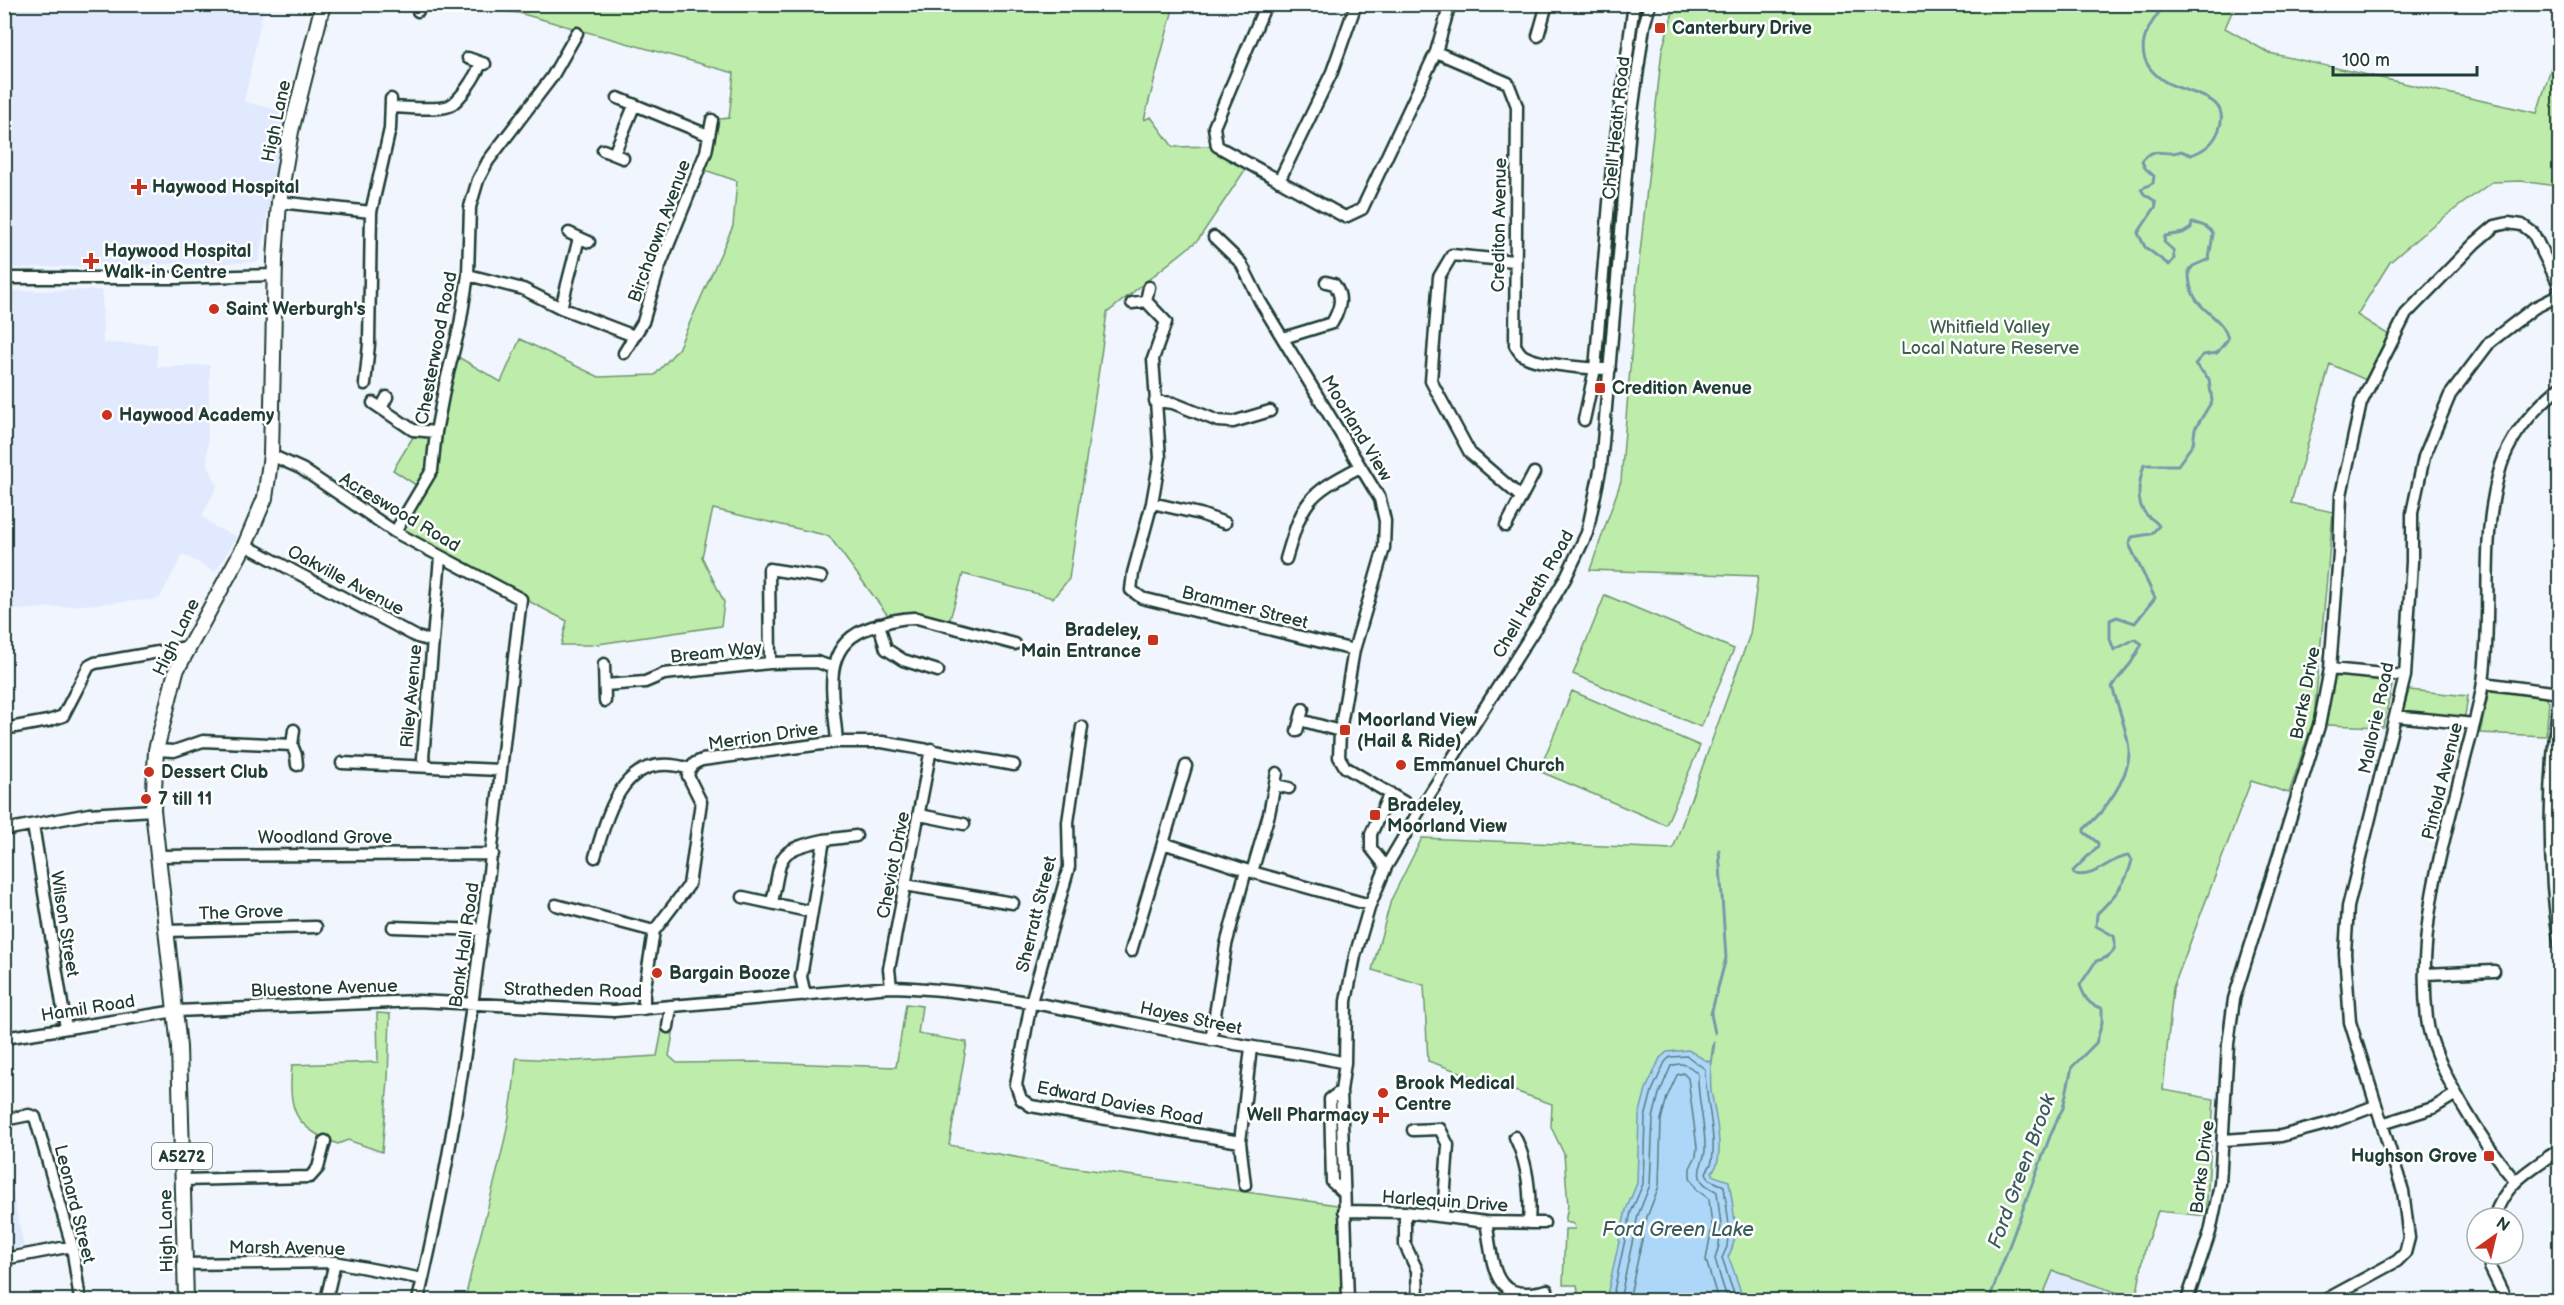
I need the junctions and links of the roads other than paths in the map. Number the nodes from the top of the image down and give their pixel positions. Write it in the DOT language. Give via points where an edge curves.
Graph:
graph roads {
  1 [pos="323,4"];
  2 [pos="1266,4"];
  3 [pos="1356,4"];
  4 [pos="1450,4"];
  5 [pos="1547,4"];
  6 [pos="1634,4"];
  7 [pos="1650,4"];
  8 [pos="577,33"];
  9 [pos="1538,36"];
  10 [pos="1436,52"];
  11 [pos="468,58"];
  12 [pos="618,98"];
  13 [pos="634,106"];
  14 [pos="712,120"];
  15 [pos="708,135"];
  16 [pos="613,154"];
  17 [pos="1279,181"];
  18 [pos="279,202"];
  19 [pos="371,212"];
  20 [pos="1214,237"];
  21 [pos="579,238"];
  22 [pos="1514,261"];
  23 [pos="468,275"];
  24 [pos="275,276"];
  25 [pos="4,278"];
  26 [pos="1326,282"];
  27 [pos="2559,286"];
  28 [pos="1149,287"];
  29 [pos="2559,295"];
  30 [pos="1146,301"];
  31 [pos="1132,303"];
  32 [pos="561,308"];
  33 [pos="633,336"];
  34 [pos="1283,338"];
  35 [pos="624,353"];
  36 [pos="1595,369"];
  37 [pos="1610,369"];
  38 [pos="365,384"];
  39 [pos="2559,387"];
  40 [pos="387,397"];
  41 [pos="1155,401"];
  42 [pos="1270,411"];
  43 [pos="1584,420"];
  44 [pos="436,432"];
  45 [pos="271,455"];
  46 [pos="1360,467"];
  47 [pos="1534,473"];
  48 [pos="1521,497"];
  49 [pos="1152,503"];
  50 [pos="1226,523"];
  51 [pos="1506,526"];
  52 [pos="395,531"];
  53 [pos="245,545"];
  54 [pos="440,557"];
  55 [pos="1286,559"];
  56 [pos="821,578"];
  57 [pos="515,595"];
  58 [pos="879,624"];
  59 [pos="1008,628"];
  60 [pos="432,641"];
  61 [pos="187,647"];
  62 [pos="1354,650"];
  63 [pos="770,663"];
  64 [pos="604,664"];
  65 [pos="832,667"];
  66 [pos="2330,669"];
  67 [pos="938,671"];
  68 [pos="2405,676"];
  69 [pos="2483,682"];
  70 [pos="605,685"];
  71 [pos="2559,694"];
  72 [pos="605,701"];
  73 [pos="2395,716"];
  74 [pos="1300,720"];
  75 [pos="2474,724"];
  76 [pos="1082,727"];
  77 [pos="4,729"];
  78 [pos="2557,729"];
  79 [pos="294,730"];
  80 [pos="1340,731"];
  81 [pos="837,742"];
  82 [pos="292,745"];
  83 [pos="931,749"];
  84 [pos="156,750"];
  85 [pos="342,763"];
  86 [pos="297,765"];
  87 [pos="1014,765"];
  88 [pos="426,766"];
  89 [pos="1186,766"];
  90 [pos="690,769"];
  91 [pos="500,770"];
  92 [pos="1277,773"];
  93 [pos="1275,785"];
  94 [pos="1289,788"];
  95 [pos="1390,793"];
  96 [pos="153,810"];
  97 [pos="1419,811"];
  98 [pos="920,815"];
  99 [pos="964,824"];
  100 [pos="33,825"];
  101 [pos="4,830"];
  102 [pos="856,836"];
  103 [pos="824,840"];
  104 [pos="1163,843"];
  105 [pos="493,854"];
  106 [pos="158,856"];
  107 [pos="595,857"];
  108 [pos="1386,867"];
  109 [pos="1249,872"];
  110 [pos="905,885"];
  111 [pos="743,897"];
  112 [pos="757,900"];
  113 [pos="772,902"];
  114 [pos="1013,903"];
  115 [pos="556,905"];
  116 [pos="1370,905"];
  117 [pos="754,911"];
  118 [pos="812,912"];
  119 [pos="316,927"];
  120 [pos="393,927"];
  121 [pos="483,930"];
  122 [pos="166,931"];
  123 [pos="654,931"];
  124 [pos="2559,946"];
  125 [pos="1131,951"];
  126 [pos="2494,971"];
  127 [pos="2425,974"];
  128 [pos="891,987"];
  129 [pos="805,995"];
  130 [pos="1031,1002"];
  131 [pos="473,1004"];
  132 [pos="670,1006"];
  133 [pos="644,1008"];
  134 [pos="176,1011"];
  135 [pos="668,1027"];
  136 [pos="66,1028"];
  137 [pos="4,1038"];
  138 [pos="1211,1040"];
  139 [pos="1251,1048"];
  140 [pos="1344,1063"];
  141 [pos="2456,1094"];
  142 [pos="2375,1106"];
  143 [pos="4,1120"];
  144 [pos="2382,1124"];
  145 [pos="1413,1130"];
  146 [pos="1515,1137"];
  147 [pos="2224,1140"];
  148 [pos="325,1141"];
  149 [pos="1240,1142"];
  150 [pos="2559,1149"];
  151 [pos="183,1180"];
  152 [pos="2515,1181"];
  153 [pos="1245,1185"];
  154 [pos="2497,1206"];
  155 [pos="1344,1211"];
  156 [pos="1405,1212"];
  157 [pos="1443,1216"];
  158 [pos="1486,1222"];
  159 [pos="1529,1223"];
  160 [pos="1544,1223"];
  161 [pos="72,1246"];
  162 [pos="4,1259"];
  163 [pos="335,1262"];
  164 [pos="184,1264"];
  165 [pos="2490,1266"];
  166 [pos="423,1279"];
  167 [pos="1547,1290"];
  168 [pos="80,1300"];
  169 [pos="186,1300"];
  170 [pos="326,1300"];
  171 [pos="418,1300"];
  172 [pos="1348,1300"];
  173 [pos="1418,1300"];
  174 [pos="2187,1300"];
  175 [pos="2325,1300"];
  176 [pos="2506,1300"];
  1 -- 18 [label="main road, High Lane / A5272" via="291,131"];
  2 -- 17 [label="street" via="1214,127 1217,146"];
  3 -- 17 [label="street" via="1332,72"];
  4 -- 10 [label="street"];
  5 -- 9 [label="street"];
  6 -- 36 [label="street, Chell Heath Road" via="1612,167"];
  7 -- 37 [label="street, Chell Heath Road" via="1630,127"];
  8 -- 23 [label="street, Chesterwood Road" via="557,80 488,161 478,180 470,207"];
  10 -- 17 [label="street" via="1362,209 1345,217"];
  10 -- 22 [label="street, Crediton Avenue" via="1508,83 1517,106"];
  11 -- 19 [label="street" via="483,64 449,106 391,103 390,129"];
  12 -- 13 [label="street"];
  13 -- 15 [label="street"];
  13 -- 16 [label="street"];
  14 -- 15 [label="street, Birchdown Avenue"];
  15 -- 33 [label="street, Birchdown Avenue" via="706,152 659,268 643,322"];
  18 -- 19 [label="street"];
  18 -- 24 [label="main road, High Lane / A5272"];
  19 -- 38 [label="street"];
  20 -- 34 [label="street, Moorland View" via="1240,263"];
  21 -- 32 [label="street"];
  22 -- 36 [label="street, Crediton Avenue" via="1515,345 1521,355"];
  22 -- 48 [label="street" via="1452,255 1438,277 1431,381 1470,453"];
  23 -- 32 [label="street" via="523,289"];
  23 -- 44 [label="street, Chesterwood Road"];
  24 -- 25 [label="street"];
  24 -- 45 [label="main road, High Lane / A5272"];
  26 -- 34 [label="street" via="1334,284 1340,292 1340,309 1332,322"];
  27 -- 66 [label="street, Barks Drive" via="2533,233 2522,225 2508,223 2495,226 2475,243 2406,314 2361,403 2341,495"];
  28 -- 30 [label="street"];
  29 -- 68 [label="street, Mallorie Road" via="2534,308 2490,342 2450,395 2424,457 2412,513"];
  30 -- 31 [label="street"];
  30 -- 41 [label="street" via="1166,322 1153,359"];
  32 -- 33 [label="street"];
  33 -- 35 [label="street, Birchdown Avenue"];
  34 -- 46 [label="street, Moorland View"];
  36 -- 37 [label="street, Crediton Avenue"];
  36 -- 43 [label="street, Chell Heath Road"];
  37 -- 97 [label="street, Chell Heath Road" via="1601,466 1587,533 1543,616"];
  39 -- 69 [label="street, Pinfold Avenue" via="2520,429 2502,463 2494,492 2488,521"];
  40 -- 44 [label="street" via="377,405 414,430"];
  41 -- 42 [label="street" via="1173,403 1218,421 1233,422"];
  41 -- 49 [label="street" via="1160,458"];
  44 -- 52 [label="street, Chesterwood Road" via="432,470"];
  45 -- 52 [label="street, Acreswood Road" via="302,469"];
  45 -- 53 [label="main road, High Lane / A5272" via="265,498"];
  46 -- 55 [label="street" via="1330,482 1310,498 1298,516"];
  46 -- 62 [label="street, Moorland View" via="1380,499 1385,521 1384,548"];
  47 -- 48 [label="street"];
  48 -- 51 [label="street"];
  49 -- 50 [label="street"];
  49 -- 62 [label="street, Brammer Street" via="1132,573 1131,590 1140,597"];
  52 -- 54 [label="street, Acreswood Road"];
  53 -- 60 [label="street, Oakville Avenue" via="417,637"];
  53 -- 61 [label="main road, High Lane / A5272"];
  54 -- 57 [label="street, Acreswood Road"];
  54 -- 60 [label="street, Riley Avenue"];
  56 -- 63 [label="street" via="769,569"];
  57 -- 91 [label="street, Bank Hall Road" via="521,599"];
  58 -- 59 [label="street" via="918,618 1010,642"];
  58 -- 65 [label="street" via="854,633 838,652"];
  58 -- 67 [label="street" via="886,649 903,660"];
  60 -- 88 [label="street, Riley Avenue" via="423,759"];
  61 -- 77 [label="street" via="94,663 63,716"];
  61 -- 84 [label="main road, High Lane / A5272" via="176,671"];
  62 -- 80 [label="street, Moorland View"];
  63 -- 65 [label="street, Bream Way" via="817,662"];
  63 -- 70 [label="street, Bream Way" via="664,674 645,682"];
  64 -- 70 [label="street"];
  65 -- 81 [label="street"];
  66 -- 68 [label="street"];
  66 -- 147 [label="street, Barks Drive" via="2319,726 2234,999"];
  68 -- 73 [label="street, Mallorie Road"];
  69 -- 71 [label="street"];
  69 -- 75 [label="street, Pinfold Avenue"];
  70 -- 72 [label="street"];
  71 -- 78 [label="street"];
  73 -- 75 [label="street"];
  73 -- 142 [label="street, Mallorie Road" via="2348,907 2345,952 2350,1022"];
  74 -- 80 [label="street"];
  75 -- 127 [label="street, Pinfold Avenue" via="2433,886"];
  76 -- 130 [label="street, Sherratt Street" via="1068,822 1069,867"];
  78 -- 124 [label="street" via="2550,808"];
  79 -- 82 [label="street"];
  80 -- 95 [label="street, Moorland View" via="1339,756 1345,767"];
  81 -- 83 [label="street, Merrion Drive" via="882,742"];
  81 -- 90 [label="street, Merrion Drive" via="702,760"];
  82 -- 84 [label="street" via="203,741 174,751"];
  82 -- 86 [label="street"];
  83 -- 87 [label="street, Merrion Drive" via="995,756"];
  83 -- 98 [label="street, Cheviot Drive"];
  84 -- 96 [label="main road, High Lane / A5272"];
  85 -- 88 [label="street"];
  88 -- 91 [label="street"];
  89 -- 104 [label="street"];
  90 -- 107 [label="street, Merrion Drive" via="652,766 632,778 618,791 610,807"];
  90 -- 123 [label="street" via="688,776 701,802 689,885"];
  91 -- 105 [label="street, Bank Hall Road"];
  92 -- 93 [label="street"];
  93 -- 94 [label="street"];
  93 -- 109 [label="street"];
  95 -- 97 [label="street, Moorland View"];
  95 -- 108 [label="street" via="1371,834 1371,848"];
  96 -- 100 [label="street" via="89,814"];
  96 -- 106 [label="main road, High Lane / A5272"];
  97 -- 108 [label="street, Chell Heath Road"];
  98 -- 99 [label="street"];
  98 -- 110 [label="street, Cheviot Drive"];
  100 -- 101 [label="street"];
  100 -- 136 [label="street, Wilson Street"];
  102 -- 103 [label="street"];
  103 -- 113 [label="street" via="796,846 782,857"];
  103 -- 118 [label="street"];
  104 -- 109 [label="street"];
  104 -- 125 [label="street"];
  105 -- 106 [label="street, Woodland Grove"];
  105 -- 121 [label="street, Bank Hall Road"];
  106 -- 122 [label="main road, High Lane / A5272"];
  108 -- 116 [label="street, Chell Heath Road"];
  109 -- 116 [label="street"];
  109 -- 138 [label="street" via="1226,945"];
  110 -- 114 [label="street"];
  110 -- 128 [label="street, Cheviot Drive" via="889,969"];
  111 -- 112 [label="street"];
  112 -- 113 [label="street"];
  112 -- 117 [label="street"];
  113 -- 118 [label="street"];
  115 -- 123 [label="street"];
  116 -- 140 [label="street, Chell Heath Road" via="1346,1000"];
  118 -- 129 [label="street" via="801,977"];
  119 -- 122 [label="street, The Grove"];
  120 -- 121 [label="street"];
  121 -- 131 [label="street, Bank Hall Road"];
  122 -- 134 [label="main road, High Lane / A5272"];
  123 -- 133 [label="street"];
  126 -- 127 [label="street"];
  127 -- 141 [label="street, Pinfold Avenue" via="2427,1020 2434,1048"];
  128 -- 129 [label="street, Stratheden Road"];
  128 -- 130 [label="street, Stratheden Road"];
  129 -- 132 [label="street, Stratheden Road"];
  130 -- 138 [label="street, Hayes Street"];
  130 -- 149 [label="street, Edward Davies Road" via="1016,1085 1021,1099 1031,1106"];
  131 -- 133 [label="street, Stratheden Road" via="614,1011"];
  131 -- 134 [label="street, Bluestone Avenue" via="363,1002"];
  131 -- 166 [label="street, Bank Hall Road" via="451,1144"];
  132 -- 133 [label="street, Stratheden Road"];
  132 -- 135 [label="street"];
  134 -- 136 [label="street, Hamil Road"];
  134 -- 151 [label="main road, High Lane / A5272"];
  136 -- 137 [label="street, Hamil Road"];
  138 -- 139 [label="street, Hayes Street"];
  139 -- 140 [label="street, Hayes Street"];
  139 -- 149 [label="street"];
  140 -- 155 [label="street, Chell Heath Road"];
  141 -- 144 [label="street" via="2433,1107"];
  141 -- 152 [label="street, Pinfold Avenue"];
  142 -- 144 [label="street, Mallorie Road"];
  142 -- 147 [label="street" via="2281,1136"];
  143 -- 161 [label="street, Leonard Street" via="35,1117"];
  144 -- 175 [label="street" via="2403,1191 2409,1238 2405,1252 2397,1261"];
  145 -- 157 [label="street" via="1440,1129 1448,1145"];
  146 -- 159 [label="street" via="1524,1155 1531,1198"];
  147 -- 174 [label="street, Barks Drive" via="2210,1232"];
  148 -- 151 [label="street" via="318,1168 310,1177"];
  149 -- 153 [label="street"];
  150 -- 152 [label="street"];
  151 -- 164 [label="main road, High Lane / A5272"];
  152 -- 154 [label="street"];
  155 -- 156 [label="street, Harlequin Drive"];
  155 -- 172 [label="street, Chell Heath Road"];
  156 -- 157 [label="street, Harlequin Drive"];
  156 -- 173 [label="street" via="1405,1245 1417,1270"];
  157 -- 158 [label="street, Harlequin Drive"];
  158 -- 159 [label="street, Harlequin Drive"];
  158 -- 167 [label="street" via="1499,1280 1510,1292 1529,1295"];
  159 -- 160 [label="street, Harlequin Drive"];
  161 -- 162 [label="street"];
  161 -- 168 [label="street, Leonard Street"];
  163 -- 164 [label="street, Marsh Avenue"];
  163 -- 166 [label="street, Marsh Avenue"];
  163 -- 170 [label="street"];
  164 -- 169 [label="main road, High Lane / A5272"];
  165 -- 176 [label="street"];
  166 -- 171 [label="street, Bank Hall Road"];
}
